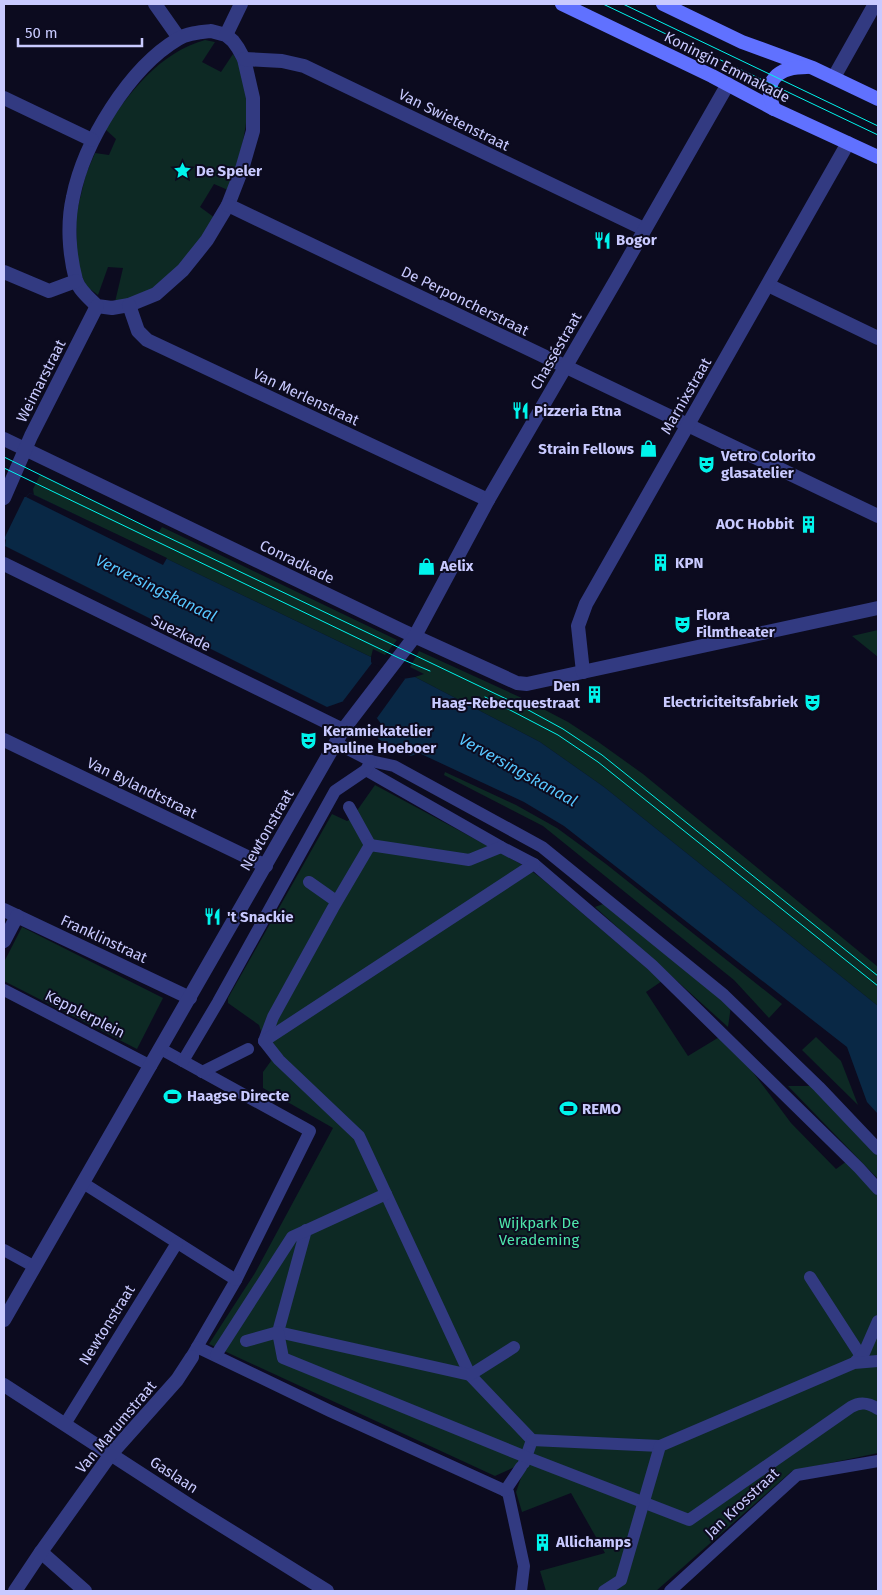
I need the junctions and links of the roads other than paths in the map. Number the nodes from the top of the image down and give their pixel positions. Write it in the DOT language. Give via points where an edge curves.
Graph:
graph roads {
  1 [pos="155,4"];
  2 [pos="241,4"];
  3 [pos="562,4"];
  4 [pos="664,4"];
  5 [pos="875,4"];
  6 [pos="226,35"];
  7 [pos="179,38"];
  8 [pos="244,59"];
  9 [pos="813,68"];
  10 [pos="834,77"];
  11 [pos="728,84"];
  12 [pos="4,98"];
  13 [pos="878,99"];
  14 [pos="774,109"];
  15 [pos="92,140"];
  16 [pos="848,143"];
  17 [pos="878,157"];
  18 [pos="228,205"];
  19 [pos="644,229"];
  20 [pos="4,272"];
  21 [pos="76,281"];
  22 [pos="768,285"];
  23 [pos="129,305"];
  24 [pos="97,306"];
  25 [pos="878,338"];
  26 [pos="566,368"];
  27 [pos="688,424"];
  28 [pos="4,439"];
  29 [pos="26,450"];
  30 [pos="6,493"];
  31 [pos="488,500"];
  32 [pos="878,516"];
  33 [pos="4,564"];
  34 [pos="878,608"];
  35 [pos="415,636"];
  36 [pos="583,672"];
  37 [pos="343,730"];
  38 [pos="4,740"];
  39 [pos="336,744"];
  40 [pos="364,769"];
  41 [pos="352,791"];
  42 [pos="349,806"];
  43 [pos="370,845"];
  44 [pos="501,847"];
  45 [pos="534,864"];
  46 [pos="266,866"];
  47 [pos="308,882"];
  48 [pos="336,901"];
  49 [pos="4,910"];
  50 [pos="17,916"];
  51 [pos="4,941"];
  52 [pos="4,990"];
  53 [pos="190,998"];
  54 [pos="264,1040"];
  55 [pos="160,1049"];
  56 [pos="248,1049"];
  57 [pos="182,1061"];
  58 [pos="151,1066"];
  59 [pos="202,1072"];
  60 [pos="878,1149"];
  61 [pos="84,1183"];
  62 [pos="878,1189"];
  63 [pos="386,1194"];
  64 [pos="306,1230"];
  65 [pos="177,1243"];
  66 [pos="4,1250"];
  67 [pos="35,1267"];
  68 [pos="810,1277"];
  69 [pos="236,1280"];
  70 [pos="4,1320"];
  71 [pos="878,1321"];
  72 [pos="278,1332"];
  73 [pos="246,1341"];
  74 [pos="232,1344"];
  75 [pos="514,1347"];
  76 [pos="195,1352"];
  77 [pos="216,1355"];
  78 [pos="858,1360"];
  79 [pos="878,1361"];
  80 [pos="470,1375"];
  81 [pos="4,1385"];
  82 [pos="878,1410"];
  83 [pos="65,1424"];
  84 [pos="532,1440"];
  85 [pos="660,1446"];
  86 [pos="112,1454"];
  87 [pos="878,1461"];
  88 [pos="523,1462"];
  89 [pos="505,1490"];
  90 [pos="644,1504"];
  91 [pos="41,1552"];
  92 [pos="15,1591"];
  93 [pos="85,1591"];
  94 [pos="327,1591"];
  95 [pos="521,1591"];
  96 [pos="604,1591"];
  97 [pos="670,1591"];
  1 -- 7 [label="street"];
  2 -- 6 [label="street"];
  3 -- 11 [label="main road, Koningin Emmakade"];
  4 -- 9 [label="main road" via="742,42"];
  5 -- 10 [label="street"];
  6 -- 7 [label="street" via="211,31"];
  6 -- 8 [label="street"];
  7 -- 15 [label="street" via="156,55 132,80"];
  8 -- 18 [label="street" via="253,98 253,131"];
  8 -- 19 [label="street, Van Swietenstraat" via="304,66"];
  9 -- 10 [label="main road"];
  9 -- 14 [label="main road" via="794,67 775,77 769,89"];
  10 -- 13 [label="main road"];
  11 -- 14 [label="main road, Koningin Emmakade"];
  11 -- 19 [label="street, Chasséstraat"];
  12 -- 15 [label="street"];
  14 -- 16 [label="main road, Koningin Emmakade"];
  15 -- 21 [label="street" via="73,196 69,232"];
  16 -- 17 [label="main road, Koningin Emmakade"];
  16 -- 22 [label="street, Marnixstraat"];
  18 -- 23 [label="street" via="207,240 183,270 156,294"];
  18 -- 26 [label="street, De Perponcherstraat"];
  19 -- 26 [label="street, Chasséstraat"];
  20 -- 21 [label="street" via="49,291"];
  21 -- 24 [label="street"];
  22 -- 25 [label="street"];
  22 -- 27 [label="street, Marnixstraat"];
  23 -- 24 [label="street"];
  23 -- 31 [label="street, Van Merlenstraat" via="138,331 147,340"];
  24 -- 29 [label="street, Weimarstraat"];
  26 -- 27 [label="street, De Perponcherstraat"];
  26 -- 31 [label="street, Chasséstraat"];
  27 -- 32 [label="street, De Perponcherstraat"];
  27 -- 36 [label="street, Marnixstraat" via="581,616 578,626"];
  28 -- 29 [label="street, Conradkade"];
  29 -- 30 [label="street, Weimarstraat"];
  29 -- 35 [label="street, Conradkade"];
  31 -- 35 [label="street, Chasséstraat"];
  33 -- 37 [label="street, Suezkade"];
  34 -- 36 [label="street, Conradkade"];
  35 -- 36 [label="street, Conradkade" via="517,683 527,684"];
  35 -- 37 [label="street, Newtonstraat"];
  37 -- 39 [label="street, Newtonstraat"];
  38 -- 46 [label="street, Van Bylandtstraat"];
  39 -- 40 [label="street"];
  39 -- 46 [label="street, Newtonstraat"];
  40 -- 41 [label="street"];
  40 -- 44 [label="street"];
  40 -- 57 [label="street" via="336,791"];
  40 -- 60 [label="street" via="394,766 542,847 724,995"];
  42 -- 43 [label="street"];
  43 -- 44 [label="street" via="469,860"];
  43 -- 48 [label="street"];
  44 -- 45 [label="street"];
  45 -- 54 [label="street"];
  45 -- 62 [label="street" via="652,965"];
  46 -- 53 [label="street, Newtonstraat"];
  47 -- 48 [label="street"];
  48 -- 54 [label="street" via="273,1016"];
  49 -- 50 [label="street, Franklinstraat"];
  50 -- 51 [label="street"];
  50 -- 53 [label="street, Franklinstraat"];
  52 -- 58 [label="street, Kepplerplein"];
  53 -- 55 [label="street, Newtonstraat"];
  54 -- 63 [label="street" via="279,1060 359,1136"];
  55 -- 57 [label="street"];
  55 -- 58 [label="street, Newtonstraat"];
  56 -- 59 [label="street"];
  57 -- 59 [label="street"];
  58 -- 61 [label="street, Newtonstraat"];
  59 -- 69 [label="street" via="310,1131"];
  61 -- 65 [label="street"];
  61 -- 67 [label="street, Newtonstraat"];
  63 -- 64 [label="street"];
  63 -- 80 [label="street"];
  64 -- 72 [label="street"];
  64 -- 77 [label="street" via="292,1237"];
  65 -- 69 [label="street"];
  65 -- 83 [label="street, Newtonstraat"];
  66 -- 67 [label="street"];
  67 -- 70 [label="street, Newtonstraat"];
  68 -- 78 [label="street"];
  69 -- 76 [label="street, Van Marumstraat"];
  71 -- 78 [label="street"];
  72 -- 73 [label="street"];
  72 -- 80 [label="street"];
  72 -- 88 [label="street" via="283,1358"];
  74 -- 77 [label="street"];
  75 -- 80 [label="street"];
  76 -- 77 [label="street"];
  76 -- 86 [label="street, Van Marumstraat" via="177,1380"];
  77 -- 89 [label="street"];
  78 -- 79 [label="street"];
  78 -- 85 [label="street"];
  80 -- 84 [label="street"];
  81 -- 83 [label="street, Gaslaan"];
  82 -- 90 [label="street" via="864,1403 850,1407 689,1520"];
  83 -- 86 [label="street, Gaslaan"];
  84 -- 85 [label="street"];
  84 -- 88 [label="street"];
  85 -- 90 [label="street"];
  86 -- 91 [label="street, Van Marumstraat"];
  86 -- 94 [label="street, Gaslaan"];
  87 -- 97 [label="street, Jan Krosstraat" via="797,1475 709,1548"];
  88 -- 89 [label="street"];
  88 -- 90 [label="street"];
  89 -- 95 [label="street" via="524,1566"];
  90 -- 96 [label="street" via="621,1580"];
  91 -- 92 [label="street, Van Marumstraat"];
  91 -- 93 [label="street"];
}
